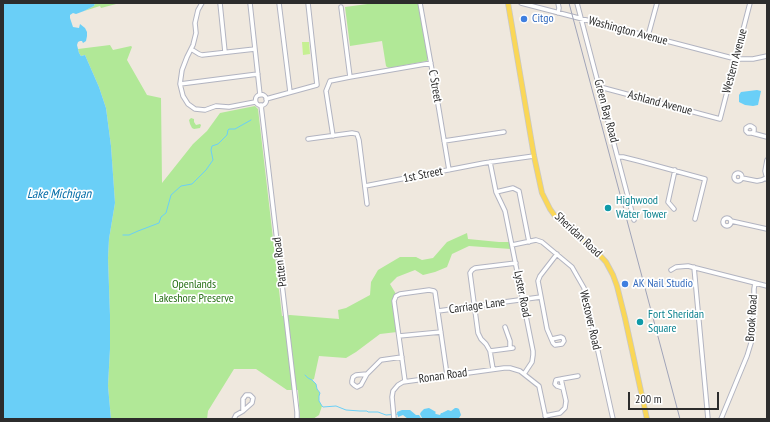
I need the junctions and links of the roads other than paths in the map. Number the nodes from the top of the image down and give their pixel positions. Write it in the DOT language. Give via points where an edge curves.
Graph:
graph roads {
  1 [pos="202,3"];
  2 [pos="220,3"];
  3 [pos="250,3"];
  4 [pos="279,3"];
  5 [pos="308,3"];
  6 [pos="420,3"];
  7 [pos="508,3"];
  8 [pos="521,3"];
  9 [pos="558,3"];
  10 [pos="577,3"];
  11 [pos="657,3"];
  12 [pos="750,3"];
  13 [pos="341,7"];
  14 [pos="558,13"];
  15 [pos="581,19"];
  16 [pos="648,36"];
  17 [pos="191,49"];
  18 [pos="255,49"];
  19 [pos="225,52"];
  20 [pos="767,56"];
  21 [pos="736,59"];
  22 [pos="430,63"];
  23 [pos="258,74"];
  24 [pos="350,77"];
  25 [pos="180,84"];
  26 [pos="600,87"];
  27 [pos="290,92"];
  28 [pos="260,95"];
  29 [pos="266,99"];
  30 [pos="256,102"];
  31 [pos="261,105"];
  32 [pos="720,119"];
  33 [pos="504,132"];
  34 [pos="752,133"];
  35 [pos="333,136"];
  36 [pos="767,137"];
  37 [pos="308,139"];
  38 [pos="444,141"];
  39 [pos="534,156"];
  40 [pos="618,157"];
  41 [pos="767,160"];
  42 [pos="490,162"];
  43 [pos="449,170"];
  44 [pos="676,170"];
  45 [pos="742,178"];
  46 [pos="767,179"];
  47 [pos="365,186"];
  48 [pos="496,192"];
  49 [pos="367,204"];
  50 [pos="674,209"];
  51 [pos="695,219"];
  52 [pos="634,220"];
  53 [pos="731,221"];
  54 [pos="767,228"];
  55 [pos="529,242"];
  56 [pos="512,245"];
  57 [pos="557,254"];
  58 [pos="516,263"];
  59 [pos="694,267"];
  60 [pos="671,270"];
  61 [pos="755,283"];
  62 [pos="767,286"];
  63 [pos="541,297"];
  64 [pos="523,300"];
  65 [pos="475,306"];
  66 [pos="438,311"];
  67 [pos="505,327"];
  68 [pos="441,332"];
  69 [pos="399,336"];
  70 [pos="552,339"];
  71 [pos="490,351"];
  72 [pos="402,357"];
  73 [pos="493,369"];
  74 [pos="367,374"];
  75 [pos="524,374"];
  76 [pos="447,375"];
  77 [pos="578,376"];
  78 [pos="561,379"];
  79 [pos="405,381"];
  80 [pos="563,388"];
  81 [pos="243,411"];
  82 [pos="546,417"];
  83 [pos="234,419"];
  84 [pos="297,419"];
  85 [pos="394,419"];
  86 [pos="612,419"];
  87 [pos="647,419"];
  88 [pos="708,419"];
  89 [pos="721,419"];
  1 -- 17 [label="street" via="198,10 196,33"];
  2 -- 19 [label="street"];
  3 -- 18 [label="street"];
  4 -- 27 [label="street"];
  5 -- 27 [label="street" via="317,85"];
  6 -- 22 [label="street, C Street"];
  7 -- 39 [label="main road, Sheridan Road"];
  8 -- 14 [label="street, Washington Avenue"];
  9 -- 14 [label="street"];
  10 -- 15 [label="street, Green Bay Road"];
  11 -- 16 [label="street"];
  12 -- 21 [label="street, Western Avenue"];
  13 -- 24 [label="street"];
  14 -- 15 [label="street, Washington Avenue"];
  15 -- 16 [label="street, Washington Avenue"];
  15 -- 26 [label="street, Green Bay Road"];
  16 -- 21 [label="street, Washington Avenue"];
  17 -- 19 [label="street" via="199,54"];
  17 -- 25 [label="street" via="186,57"];
  18 -- 19 [label="street"];
  18 -- 23 [label="street"];
  20 -- 21 [label="street, Washington Avenue" via="753,60"];
  21 -- 32 [label="street, Western Avenue"];
  22 -- 24 [label="street"];
  22 -- 38 [label="street, C Street"];
  23 -- 25 [label="street"];
  23 -- 28 [label="street"];
  24 -- 35 [label="street" via="330,81 326,91"];
  25 -- 30 [label="street" via="182,96 195,110"];
  26 -- 32 [label="street, Ashland Avenue"];
  26 -- 40 [label="street, Green Bay Road"];
  27 -- 29 [label="street"];
  28 -- 29 [label="street"];
  28 -- 30 [label="street" via="256,97"];
  29 -- 31 [label="street" via="265,104"];
  30 -- 31 [label="street"];
  31 -- 84 [label="street, Patten Road"];
  33 -- 38 [label="street"];
  34 -- 36 [label="street"];
  35 -- 37 [label="street"];
  35 -- 47 [label="street" via="357,134"];
  38 -- 43 [label="street, C Street"];
  39 -- 42 [label="street, 1st Street"];
  39 -- 87 [label="main road, Sheridan Road" via="542,193 550,209 595,250 613,275"];
  40 -- 44 [label="street"];
  40 -- 52 [label="street, Green Bay Road"];
  41 -- 46 [label="street"];
  42 -- 43 [label="street, 1st Street"];
  42 -- 48 [label="street, Lyster Road"];
  43 -- 47 [label="street, 1st Street"];
  44 -- 50 [label="street" via="668,202"];
  44 -- 51 [label="street" via="705,178"];
  45 -- 46 [label="street" via="757,181"];
  47 -- 49 [label="street"];
  48 -- 55 [label="street" via="513,188 519,191"];
  48 -- 56 [label="street, Lyster Road" via="505,211"];
  53 -- 54 [label="street"];
  55 -- 56 [label="street, Westover Road"];
  55 -- 57 [label="street, Westover Road" via="542,242"];
  56 -- 58 [label="street, Lyster Road"];
  57 -- 63 [label="street" via="540,276 538,284"];
  57 -- 86 [label="street, Westover Road" via="572,267 584,288"];
  58 -- 64 [label="street, Lyster Road"];
  58 -- 65 [label="street" via="475,268 471,271"];
  59 -- 60 [label="street" via="676,266"];
  59 -- 61 [label="street"];
  59 -- 88 [label="street"];
  61 -- 62 [label="street"];
  61 -- 89 [label="street, Brook Road" via="754,325 748,356"];
  63 -- 64 [label="street, Carriage Lane"];
  63 -- 70 [label="street" via="547,330"];
  64 -- 65 [label="street, Carriage Lane"];
  64 -- 75 [label="street, Lyster Road" via="533,355 532,362"];
  65 -- 66 [label="street, Carriage Lane"];
  65 -- 71 [label="street" via="480,336"];
  66 -- 68 [label="street"];
  66 -- 69 [label="street" via="434,291 396,296"];
  67 -- 71 [label="street" via="511,348"];
  68 -- 69 [label="street"];
  68 -- 76 [label="street"];
  69 -- 72 [label="street"];
  71 -- 73 [label="street"];
  72 -- 74 [label="street" via="381,360"];
  72 -- 79 [label="street"];
  73 -- 75 [label="street, Ronan Road" via="510,368"];
  73 -- 76 [label="street, Ronan Road"];
  75 -- 82 [label="street" via="539,386"];
  76 -- 79 [label="street, Ronan Road"];
  77 -- 78 [label="street"];
  78 -- 80 [label="street"];
  78 -- 80 [label="street" via="556,380 555,384"];
  79 -- 85 [label="street, Ronan Road" via="394,388"];
  80 -- 82 [label="street" via="565,408 560,413"];
  81 -- 83 [label="street"];
}
